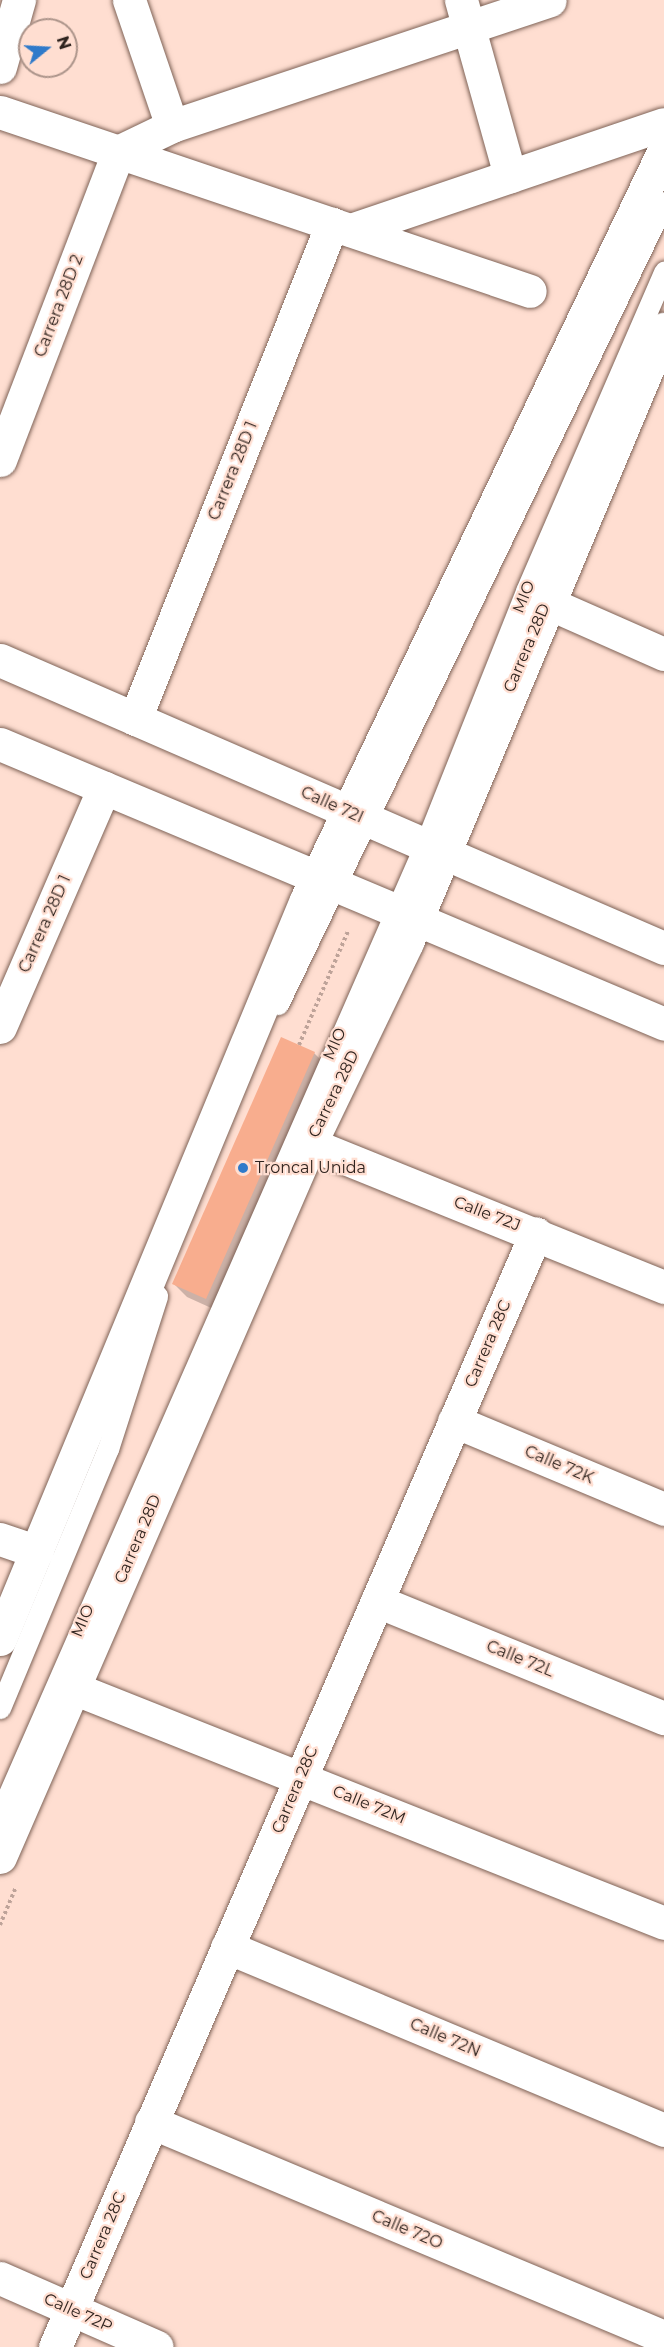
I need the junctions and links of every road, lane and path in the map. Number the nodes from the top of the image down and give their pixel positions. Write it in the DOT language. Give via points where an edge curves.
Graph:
graph roads {
  1 [pos="19,0"];
  2 [pos="129,0"];
  3 [pos="550,0"];
  4 [pos="465,13"];
  5 [pos="0,68"];
  6 [pos="0,112"];
  7 [pos="664,124"];
  8 [pos="172,126"];
  9 [pos="664,150"];
  10 [pos="118,152"];
  11 [pos="510,176"];
  12 [pos="664,202"];
  13 [pos="341,227"];
  14 [pos="664,272"];
  15 [pos="530,291"];
  16 [pos="664,329"];
  17 [pos="0,460"];
  18 [pos="546,602"];
  19 [pos="664,654"];
  20 [pos="0,660"];
  21 [pos="135,719"];
  22 [pos="0,744"];
  23 [pos="104,788"];
  24 [pos="356,815"];
  25 [pos="433,849"];
  26 [pos="327,882"];
  27 [pos="406,915"];
  28 [pos="353,920"];
  29 [pos="664,948"];
  30 [pos="664,1024"];
  31 [pos="0,1027"];
  32 [pos="299,1045"];
  33 [pos="310,1144"];
  34 [pos="536,1233"];
  35 [pos="664,1287"];
  36 [pos="454,1421"];
  37 [pos="664,1509"];
  38 [pos="0,1539"];
  39 [pos="37,1552"];
  40 [pos="376,1601"];
  41 [pos="0,1640"];
  42 [pos="73,1688"];
  43 [pos="0,1708"];
  44 [pos="664,1718"];
  45 [pos="300,1777"];
  46 [pos="0,1814"];
  47 [pos="0,1857"];
  48 [pos="664,1923"];
  49 [pos="227,1947"];
  50 [pos="151,2122"];
  51 [pos="664,2130"];
  52 [pos="0,2278"];
  53 [pos="71,2311"];
  54 [pos="664,2337"];
  55 [pos="55,2347"];
  56 [pos="157,2347"];
  1 -- 5 [label="street"];
  2 -- 8 [label="street"];
  3 -- 4 [label="street"];
  4 -- 8 [label="street"];
  4 -- 11 [label="street"];
  6 -- 10 [label="street"];
  7 -- 11 [label="street"];
  8 -- 10 [label="street"];
  9 -- 24 [label="street"];
  10 -- 13 [label="street"];
  10 -- 17 [label="street, Carrera 28D 2"];
  11 -- 13 [label="street"];
  12 -- 24 [label="lane"];
  13 -- 15 [label="street"];
  13 -- 21 [label="street, Carrera 28D 1"];
  14 -- 25 [label="lane, MIO" via="526,591"];
  16 -- 18 [label="street, Carrera 28D"];
  18 -- 19 [label="street"];
  18 -- 25 [label="street, Carrera 28D"];
  20 -- 21 [label="street, Calle 72I"];
  21 -- 24 [label="street, Calle 72I"];
  22 -- 23 [label="street"];
  23 -- 26 [label="street"];
  23 -- 31 [label="street, Carrera 28D 1"];
  24 -- 25 [label="street, Calle 72I"];
  24 -- 26 [label="street"];
  25 -- 27 [label="street, Carrera 28D"];
  25 -- 29 [label="street, Calle 72I"];
  26 -- 27 [label="street"];
  26 -- 39 [label="street"];
  26 -- 43 [label="lane" via="187,1218 108,1449"];
  27 -- 30 [label="street"];
  27 -- 33 [label="street, Carrera 28D"];
  27 -- 46 [label="lane, MIO"];
  28 -- 32 [label="path"];
  33 -- 34 [label="street, Calle 72J"];
  33 -- 42 [label="street, Carrera 28D"];
  34 -- 35 [label="street, Calle 72J"];
  34 -- 36 [label="street, Carrera 28C"];
  36 -- 37 [label="street, Calle 72K"];
  36 -- 40 [label="street, Carrera 28C"];
  38 -- 39 [label="street"];
  39 -- 41 [label="street"];
  40 -- 44 [label="street, Calle 72L"];
  40 -- 45 [label="street, Carrera 28C"];
  42 -- 45 [label="street, Calle 72M"];
  42 -- 47 [label="street, Carrera 28D"];
  45 -- 48 [label="street, Calle 72M"];
  45 -- 49 [label="street, Carrera 28C"];
  49 -- 50 [label="street, Carrera 28C"];
  49 -- 51 [label="street, Calle 72N"];
  50 -- 53 [label="street, Carrera 28C"];
  50 -- 54 [label="street, Calle 72O"];
  52 -- 53 [label="street, Calle 72P"];
  53 -- 55 [label="street, Carrera 28C"];
  53 -- 56 [label="street, Calle 72P"];
}
